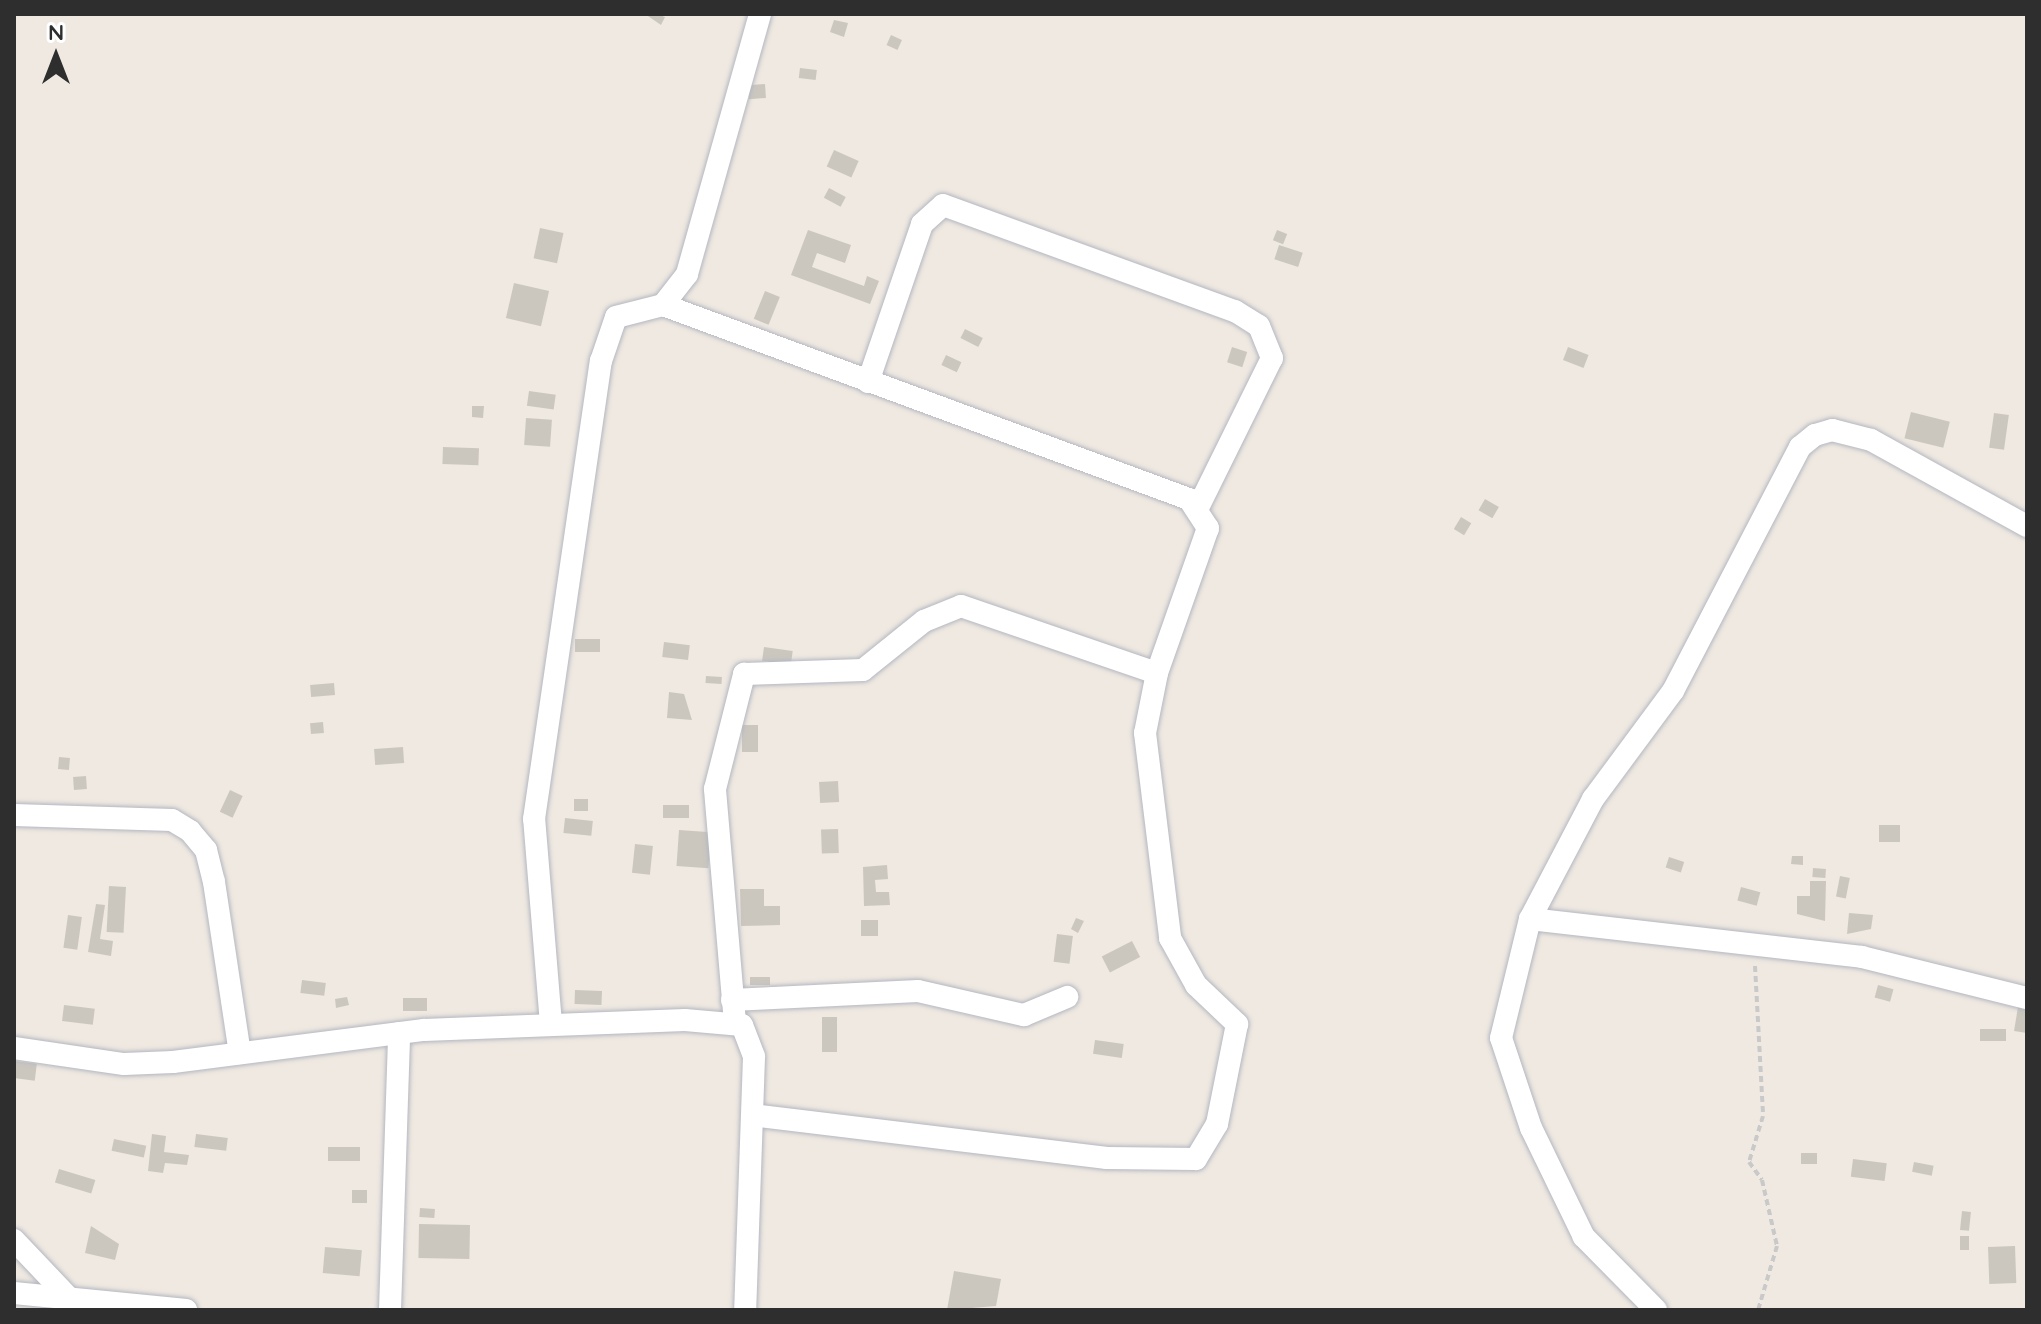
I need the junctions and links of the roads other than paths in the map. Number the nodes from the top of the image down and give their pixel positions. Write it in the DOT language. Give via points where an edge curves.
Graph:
graph roads {
  1 [pos="760,14"];
  2 [pos="663,305"];
  3 [pos="868,382"];
  4 [pos="1199,506"];
  5 [pos="2027,526"];
  6 [pos="1157,673"];
  7 [pos="14,815"];
  8 [pos="1530,919"];
  9 [pos="1067,997"];
  10 [pos="2027,998"];
  11 [pos="732,1000"];
  12 [pos="735,1023"];
  13 [pos="551,1024"];
  14 [pos="399,1033"];
  15 [pos="14,1048"];
  16 [pos="240,1053"];
  17 [pos="754,1115"];
  18 [pos="14,1240"];
  19 [pos="69,1298"];
  20 [pos="28,1299"];
  21 [pos="186,1310"];
  22 [pos="390,1310"];
  23 [pos="745,1310"];
  24 [pos="1656,1310"];
  1 -- 2 [label="street" via="687,274"];
  2 -- 3 [label="street"];
  2 -- 13 [label="street" via="616,317 601,361 534,819"];
  3 -- 4 [label="street"];
  3 -- 4 [label="street" via="922,224 943,205 1235,311 1259,326 1272,358"];
  4 -- 6 [label="street" via="1208,539"];
  5 -- 8 [label="street" via="1871,440 1832,430 1815,435 1800,447 1673,691 1593,799"];
  6 -- 11 [label="street" via="961,606 924,621 863,670 744,674 715,776 717,875"];
  6 -- 17 [label="street" via="1145,733 1170,938 1196,985 1237,1024 1217,1124 1196,1159 1107,1158"];
  7 -- 16 [label="street" via="172,820 190,831 206,850 214,882"];
  8 -- 10 [label="street" via="1862,957"];
  8 -- 24 [label="street" via="1501,1038 1531,1128 1584,1237"];
  9 -- 11 [label="street" via="1024,1015 918,991"];
  11 -- 12 [label="street"];
  12 -- 13 [label="street"];
  12 -- 17 [label="street" via="750,1036"];
  13 -- 14 [label="street"];
  14 -- 16 [label="street"];
  14 -- 22 [label="street"];
  15 -- 16 [label="street" via="124,1064"];
  17 -- 23 [label="street"];
  18 -- 19 [label="street"];
  19 -- 20 [label="street"];
  19 -- 21 [label="street"];
}
